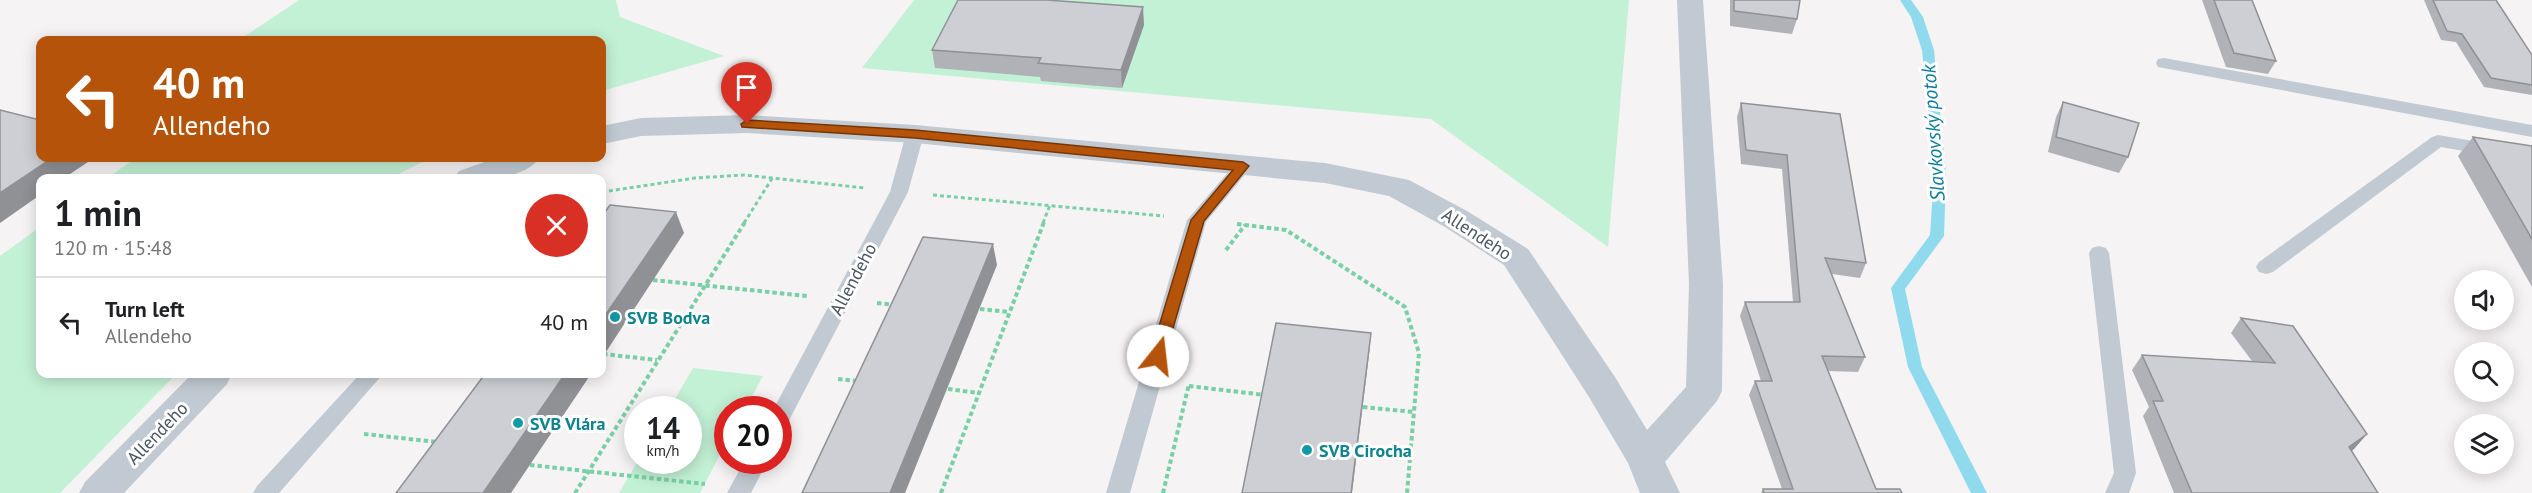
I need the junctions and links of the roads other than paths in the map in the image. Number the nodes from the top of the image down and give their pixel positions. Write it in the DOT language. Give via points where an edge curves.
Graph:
graph roads {
  1 [pos="1690,0"];
  2 [pos="2164,63"];
  3 [pos="2532,131"];
  4 [pos="606,134"];
  5 [pos="915,134"];
  6 [pos="2532,157"];
  7 [pos="513,162"];
  8 [pos="1243,166"];
  9 [pos="481,174"];
  10 [pos="2099,253"];
  11 [pos="2266,267"];
  12 [pos="210,378"];
  13 [pos="368,378"];
  14 [pos="791,396"];
  15 [pos="1645,459"];
  16 [pos="749,474"];
  17 [pos="99,493"];
  18 [pos="265,493"];
  19 [pos="739,493"];
  20 [pos="1118,493"];
  21 [pos="1660,493"];
  22 [pos="2117,493"];
  1 -- 15 [label="street" via="1706,284 1704,391"];
  2 -- 3 [label="lane"];
  4 -- 5 [label="street, Allendeho" via="641,128 747,124"];
  5 -- 8 [label="street, Allendeho"];
  5 -- 14 [label="lane, Allendeho" via="899,192"];
  6 -- 11 [label="lane" via="2438,141"];
  7 -- 9 [label="street"];
  8 -- 15 [label="street, Allendeho" via="1325,173 1398,186 1516,257"];
  8 -- 20 [label="lane" via="1197,220"];
  10 -- 22 [label="lane" via="2125,473"];
  12 -- 17 [label="street, Allendeho"];
  13 -- 18 [label="lane"];
  15 -- 21 [label="street, Allendeho"];
  16 -- 19 [label="lane"];
}
